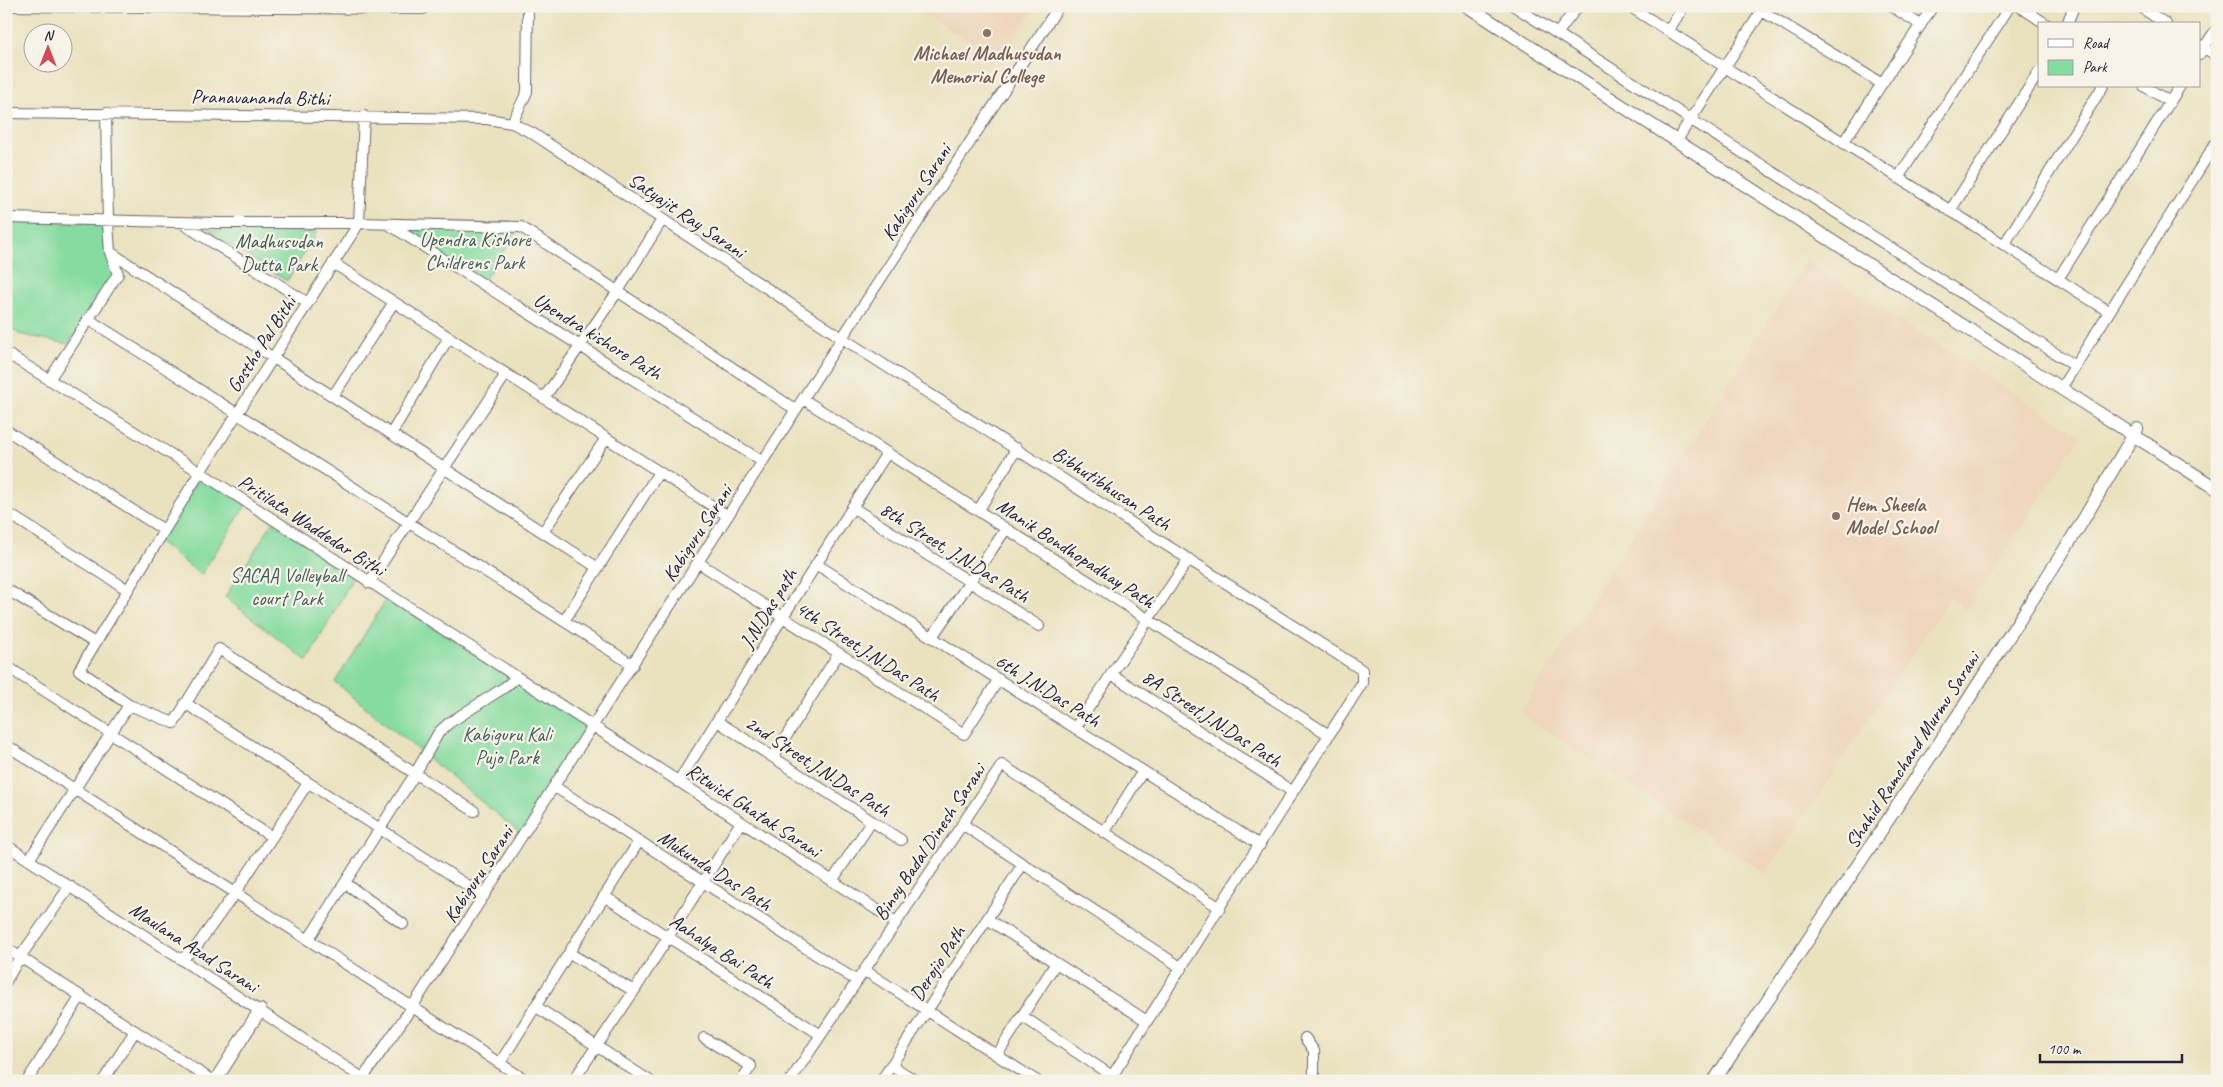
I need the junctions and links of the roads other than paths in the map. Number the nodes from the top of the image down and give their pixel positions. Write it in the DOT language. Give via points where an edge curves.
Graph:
graph roads {
  1 [pos="6,6"];
  2 [pos="43,6"];
  3 [pos="423,6"];
  4 [pos="528,6"];
  5 [pos="1059,6"];
  6 [pos="1468,6"];
  7 [pos="1481,6"];
  8 [pos="1514,6"];
  9 [pos="1578,6"];
  10 [pos="1629,6"];
  11 [pos="1684,6"];
  12 [pos="1891,6"];
  13 [pos="1933,6"];
  14 [pos="2010,6"];
  15 [pos="2019,6"];
  16 [pos="2074,6"];
  17 [pos="2139,6"];
  18 [pos="204,7"];
  19 [pos="1764,9"];
  20 [pos="2043,22"];
  21 [pos="2068,22"];
  22 [pos="2163,22"];
  23 [pos="1921,25"];
  24 [pos="2217,28"];
  25 [pos="1668,32"];
  26 [pos="1557,34"];
  27 [pos="2210,38"];
  28 [pos="2201,49"];
  29 [pos="2217,56"];
  30 [pos="1725,68"];
  31 [pos="2038,74"];
  32 [pos="1882,84"];
  33 [pos="2102,88"];
  34 [pos="2147,88"];
  35 [pos="2179,88"];
  36 [pos="2170,102"];
  37 [pos="6,113"];
  38 [pos="106,113"];
  39 [pos="364,116"];
  40 [pos="1691,119"];
  41 [pos="512,123"];
  42 [pos="1679,137"];
  43 [pos="2217,141"];
  44 [pos="1843,143"];
  45 [pos="1898,178"];
  46 [pos="1950,211"];
  47 [pos="7,220"];
  48 [pos="108,220"];
  49 [pos="662,220"];
  50 [pos="180,222"];
  51 [pos="359,222"];
  52 [pos="388,224"];
  53 [pos="2004,245"];
  54 [pos="110,252"];
  55 [pos="333,263"];
  56 [pos="2058,279"];
  57 [pos="618,291"];
  58 [pos="394,302"];
  59 [pos="308,303"];
  60 [pos="2108,311"];
  61 [pos="88,319"];
  62 [pos="449,337"];
  63 [pos="842,338"];
  64 [pos="580,345"];
  65 [pos="8,358"];
  66 [pos="273,358"];
  67 [pos="2075,366"];
  68 [pos="506,374"];
  69 [pos="48,380"];
  70 [pos="2062,385"];
  71 [pos="333,396"];
  72 [pos="544,398"];
  73 [pos="803,399"];
  74 [pos="796,410"];
  75 [pos="237,414"];
  76 [pos="6,430"];
  77 [pos="2135,432"];
  78 [pos="391,434"];
  79 [pos="606,438"];
  80 [pos="1017,448"];
  81 [pos="887,453"];
  82 [pos="763,462"];
  83 [pos="444,468"];
  84 [pos="200,472"];
  85 [pos="659,472"];
  86 [pos="2217,480"];
  87 [pos="2217,489"];
  88 [pos="852,507"];
  89 [pos="978,511"];
  90 [pos="6,512"];
  91 [pos="728,516"];
  92 [pos="409,523"];
  93 [pos="1006,529"];
  94 [pos="164,530"];
  95 [pos="543,532"];
  96 [pos="1189,558"];
  97 [pos="699,563"];
  98 [pos="816,564"];
  99 [pos="598,568"];
  100 [pos="970,582"];
  101 [pos="369,583"];
  102 [pos="6,589"];
  103 [pos="128,590"];
  104 [pos="783,617"];
  105 [pos="1148,620"];
  106 [pos="564,621"];
  107 [pos="1039,626"];
  108 [pos="932,637"];
  109 [pos="95,643"];
  110 [pos="839,653"];
  111 [pos="633,665"];
  112 [pos="6,666"];
  113 [pos="1111,674"];
  114 [pos="516,678"];
  115 [pos="998,679"];
  116 [pos="185,703"];
  117 [pos="129,705"];
  118 [pos="717,721"];
  119 [pos="593,728"];
  120 [pos="1075,728"];
  121 [pos="111,733"];
  122 [pos="1329,735"];
  123 [pos="6,746"];
  124 [pos="772,757"];
  125 [pos="1143,771"];
  126 [pos="415,774"];
  127 [pos="678,782"];
  128 [pos="308,783"];
  129 [pos="555,787"];
  130 [pos="74,789"];
  131 [pos="1293,792"];
  132 [pos="474,811"];
  133 [pos="872,821"];
  134 [pos="741,822"];
  135 [pos="962,824"];
  136 [pos="380,829"];
  137 [pos="1104,833"];
  138 [pos="272,837"];
  139 [pos="901,840"];
  140 [pos="639,841"];
  141 [pos="6,845"];
  142 [pos="1260,845"];
  143 [pos="29,860"];
  144 [pos="1023,864"];
  145 [pos="832,881"];
  146 [pos="345,883"];
  147 [pos="703,883"];
  148 [pos="70,886"];
  149 [pos="235,893"];
  150 [pos="484,896"];
  151 [pos="604,896"];
  152 [pos="1220,908"];
  153 [pos="987,919"];
  154 [pos="896,922"];
  155 [pos="403,924"];
  156 [pos="668,937"];
  157 [pos="308,940"];
  158 [pos="6,948"];
  159 [pos="569,953"];
  160 [pos="20,957"];
  161 [pos="182,959"];
  162 [pos="1056,963"];
  163 [pos="1182,968"];
  164 [pos="864,970"];
  165 [pos="6,981"];
  166 [pos="857,981"];
  167 [pos="634,991"];
  168 [pos="81,996"];
  169 [pos="535,1006"];
  170 [pos="412,1007"];
  171 [pos="260,1010"];
  172 [pos="927,1010"];
  173 [pos="1022,1016"];
  174 [pos="1147,1021"];
  175 [pos="135,1031"];
  176 [pos="821,1035"];
  177 [pos="704,1038"];
  178 [pos="1305,1038"];
  179 [pos="596,1046"];
  180 [pos="997,1055"];
  181 [pos="500,1063"];
  182 [pos="891,1065"];
  183 [pos="1110,1079"];
  184 [pos="365,1080"];
  185 [pos="27,1081"];
  186 [pos="103,1081"];
  187 [pos="214,1081"];
  188 [pos="527,1081"];
  189 [pos="573,1081"];
  190 [pos="650,1081"];
  191 [pos="741,1081"];
  192 [pos="790,1081"];
  193 [pos="881,1081"];
  194 [pos="916,1081"];
  195 [pos="1037,1081"];
  196 [pos="1314,1081"];
  197 [pos="1714,1081"];
  1 -- 2 [label="street"];
  2 -- 18 [label="street"];
  3 -- 18 [label="street" via="423,9"];
  4 -- 41 [label="street" via="527,92"];
  5 -- 63 [label="street, Kabiguru Sarani"];
  6 -- 42 [label="street"];
  7 -- 42 [label="street"];
  8 -- 26 [label="street"];
  9 -- 26 [label="street"];
  10 -- 25 [label="street"];
  11 -- 25 [label="street"];
  12 -- 23 [label="street"];
  13 -- 23 [label="street"];
  14 -- 45 [label="street"];
  15 -- 20 [label="street"];
  16 -- 21 [label="street"];
  17 -- 22 [label="street"];
  19 -- 30 [label="street"];
  19 -- 32 [label="street"];
  23 -- 32 [label="street"];
  24 -- 27 [label="street"];
  25 -- 30 [label="street"];
  26 -- 40 [label="street"];
  27 -- 28 [label="street"];
  27 -- 29 [label="street"];
  28 -- 29 [label="street"];
  30 -- 40 [label="street"];
  30 -- 44 [label="street"];
  31 -- 46 [label="street"];
  32 -- 44 [label="street"];
  33 -- 53 [label="street"];
  34 -- 36 [label="street"];
  35 -- 36 [label="street"];
  36 -- 56 [label="street"];
  37 -- 38 [label="street, Pranavananda Bithi"];
  38 -- 39 [label="street, Pranavananda Bithi"];
  38 -- 48 [label="street"];
  39 -- 41 [label="street, Pranavananda Bithi" via="487,119"];
  39 -- 51 [label="street, Gostho Pal Bithi"];
  40 -- 42 [label="street"];
  40 -- 67 [label="street"];
  41 -- 49 [label="street, Satyajit Ray Sarani"];
  42 -- 70 [label="street"];
  43 -- 60 [label="street"];
  44 -- 45 [label="street"];
  45 -- 46 [label="street"];
  46 -- 53 [label="street"];
  47 -- 48 [label="street"];
  48 -- 50 [label="street"];
  48 -- 54 [label="street"];
  49 -- 57 [label="street"];
  49 -- 63 [label="street, Satyajit Ray Sarani"];
  50 -- 51 [label="street"];
  50 -- 59 [label="street"];
  51 -- 52 [label="street"];
  51 -- 55 [label="street, Gostho Pal Bithi"];
  52 -- 57 [label="street" via="521,227"];
  52 -- 64 [label="street, Upendra kishore Path"];
  53 -- 56 [label="street"];
  54 -- 61 [label="street" via="118,274"];
  54 -- 66 [label="street"];
  55 -- 58 [label="street"];
  55 -- 59 [label="street, Gostho Pal Bithi"];
  56 -- 60 [label="street"];
  57 -- 64 [label="street"];
  57 -- 74 [label="street"];
  58 -- 62 [label="street"];
  58 -- 71 [label="street"];
  59 -- 66 [label="street, Gostho Pal Bithi"];
  60 -- 67 [label="street"];
  61 -- 69 [label="street"];
  61 -- 75 [label="street"];
  62 -- 68 [label="street"];
  62 -- 78 [label="street"];
  63 -- 73 [label="street, Kabiguru Sarani"];
  63 -- 80 [label="street, Bibhutibhusan Path"];
  64 -- 72 [label="street"];
  64 -- 82 [label="street, Upendra kishore Path"];
  65 -- 69 [label="street, Pritilata Waddedar Bithi"];
  66 -- 71 [label="street"];
  66 -- 75 [label="street, Gostho Pal Bithi"];
  67 -- 70 [label="street"];
  68 -- 72 [label="street"];
  68 -- 83 [label="street"];
  69 -- 84 [label="street, Pritilata Waddedar Bithi"];
  70 -- 77 [label="street"];
  71 -- 78 [label="street"];
  72 -- 79 [label="street"];
  73 -- 74 [label="street, Kabiguru Sarani"];
  73 -- 81 [label="street, Manik Bondhopadhay Path"];
  74 -- 82 [label="street, Kabiguru Sarani"];
  75 -- 84 [label="street, Gostho Pal Bithi"];
  75 -- 92 [label="street"];
  76 -- 94 [label="street"];
  77 -- 86 [label="street"];
  77 -- 87 [label="street"];
  77 -- 197 [label="street, Shahid Ramchand Murmu Sarani" via="1968,700"];
  78 -- 83 [label="street"];
  79 -- 85 [label="street"];
  79 -- 95 [label="street"];
  80 -- 89 [label="street"];
  80 -- 96 [label="street, Bibhutibhusan Path"];
  81 -- 88 [label="street, J.N.Das path"];
  81 -- 89 [label="street, Manik Bondhopadhay Path"];
  82 -- 91 [label="street, Kabiguru Sarani"];
  83 -- 92 [label="street"];
  83 -- 95 [label="street"];
  84 -- 94 [label="street, Gostho Pal Bithi"];
  84 -- 101 [label="street, Pritilata Waddedar Bithi"];
  85 -- 91 [label="street"];
  85 -- 99 [label="street"];
  88 -- 98 [label="street, J.N.Das path"];
  88 -- 100 [label="street, 8th Street, J.N.Das Path"];
  89 -- 93 [label="street, Manik Bondhopadhay Path"];
  90 -- 103 [label="street"];
  91 -- 97 [label="street, Kabiguru Sarani"];
  92 -- 101 [label="street"];
  92 -- 106 [label="street"];
  93 -- 100 [label="street"];
  93 -- 105 [label="street, Manik Bondhopadhay Path"];
  94 -- 103 [label="street, Gostho Pal Bithi"];
  95 -- 99 [label="street"];
  96 -- 105 [label="street"];
  96 -- 122 [label="street, Bibhutibhusan Path" via="1362,670 1362,683"];
  97 -- 104 [label="street, 4th Street,J.N.Das Path"];
  97 -- 111 [label="street, Kabiguru Sarani"];
  98 -- 104 [label="street, J.N.Das path"];
  98 -- 108 [label="street, 6th J.N.Das Path"];
  99 -- 106 [label="street"];
  100 -- 107 [label="street, 8th Street, J.N.Das Path"];
  100 -- 108 [label="street"];
  101 -- 114 [label="street, Pritilata Waddedar Bithi"];
  102 -- 109 [label="street"];
  103 -- 109 [label="street, Gostho Pal Bithi"];
  104 -- 110 [label="street, 4th Street,J.N.Das Path"];
  104 -- 118 [label="street, J.N.Das path"];
  105 -- 113 [label="street"];
  105 -- 122 [label="street, Manik Bondhopadhay Path"];
  106 -- 111 [label="street"];
  108 -- 115 [label="street, 6th J.N.Das Path"];
  109 -- 117 [label="street, Gostho Pal Bithi" via="78,670"];
  110 -- 115 [label="street, 4th Street,J.N.Das Path" via="964,734"];
  110 -- 124 [label="street"];
  111 -- 119 [label="street, Kabiguru Sarani"];
  112 -- 121 [label="street"];
  113 -- 120 [label="street"];
  113 -- 131 [label="street, 8A Street,J.N.Das Path"];
  114 -- 119 [label="street, Pritilata Waddedar Bithi"];
  114 -- 126 [label="street" via="439,732"];
  115 -- 120 [label="street, 6th J.N.Das Path"];
  116 -- 117 [label="street" via="174,723"];
  116 -- 126 [label="street" via="219,649"];
  116 -- 128 [label="street"];
  117 -- 121 [label="street"];
  118 -- 124 [label="street, 2nd Street,J.N.Das Path"];
  118 -- 127 [label="street, J.N.Das path"];
  119 -- 127 [label="street, Ritwick Ghatak Sarani"];
  119 -- 129 [label="street, Kabiguru Sarani"];
  120 -- 125 [label="street, 6th J.N.Das Path"];
  121 -- 130 [label="street"];
  121 -- 138 [label="street"];
  122 -- 131 [label="street"];
  123 -- 130 [label="street"];
  124 -- 133 [label="street, 2nd Street,J.N.Das Path"];
  125 -- 137 [label="street"];
  125 -- 142 [label="street, 6th J.N.Das Path"];
  126 -- 132 [label="street"];
  126 -- 136 [label="street"];
  127 -- 134 [label="street, Ritwick Ghatak Sarani"];
  128 -- 136 [label="street"];
  128 -- 138 [label="street"];
  129 -- 140 [label="street, Mukunda Das Path"];
  129 -- 150 [label="street, Kabiguru Sarani"];
  130 -- 143 [label="street"];
  130 -- 149 [label="street"];
  131 -- 142 [label="street"];
  133 -- 139 [label="street, 2nd Street,J.N.Das Path"];
  133 -- 145 [label="street"];
  134 -- 145 [label="street, Ritwick Ghatak Sarani"];
  134 -- 147 [label="street"];
  135 -- 137 [label="street, Binoy Badal Dinesh Sarani" via="1002,765"];
  135 -- 144 [label="street"];
  135 -- 154 [label="street, Binoy Badal Dinesh Sarani"];
  136 -- 146 [label="street"];
  136 -- 150 [label="street"];
  137 -- 152 [label="street, Binoy Badal Dinesh Sarani"];
  138 -- 149 [label="street"];
  140 -- 147 [label="street, Mukunda Das Path"];
  140 -- 151 [label="street"];
  141 -- 143 [label="street, Maulana Azad Sarani"];
  142 -- 152 [label="street"];
  143 -- 148 [label="street, Maulana Azad Sarani"];
  144 -- 153 [label="street, Derojio Path"];
  144 -- 163 [label="street"];
  145 -- 154 [label="street, Ritwick Ghatak Sarani"];
  146 -- 155 [label="street"];
  146 -- 157 [label="street"];
  147 -- 156 [label="street"];
  147 -- 166 [label="street, Mukunda Das Path"];
  148 -- 160 [label="street"];
  148 -- 161 [label="street, Maulana Azad Sarani"];
  149 -- 157 [label="street"];
  149 -- 161 [label="street" via="196,948"];
  150 -- 170 [label="street, Kabiguru Sarani"];
  151 -- 156 [label="street, Aahalya Bai Path"];
  151 -- 159 [label="street"];
  152 -- 163 [label="street"];
  153 -- 162 [label="street"];
  153 -- 172 [label="street, Derojio Path"];
  154 -- 164 [label="street, Binoy Badal Dinesh Sarani"];
  156 -- 167 [label="street"];
  156 -- 176 [label="street, Aahalya Bai Path"];
  157 -- 170 [label="street"];
  158 -- 160 [label="street"];
  159 -- 167 [label="street"];
  159 -- 169 [label="street"];
  160 -- 165 [label="street"];
  160 -- 168 [label="street"];
  161 -- 171 [label="street, Maulana Azad Sarani"];
  162 -- 173 [label="street"];
  162 -- 174 [label="street"];
  163 -- 174 [label="street"];
  164 -- 166 [label="street, Binoy Badal Dinesh Sarani"];
  164 -- 172 [label="street"];
  166 -- 176 [label="street, Binoy Badal Dinesh Sarani"];
  167 -- 179 [label="street"];
  168 -- 175 [label="street"];
  168 -- 185 [label="street"];
  169 -- 179 [label="street"];
  169 -- 181 [label="street"];
  170 -- 181 [label="street"];
  170 -- 184 [label="street, Kabiguru Sarani"];
  171 -- 184 [label="street, Maulana Azad Sarani"];
  171 -- 187 [label="street"];
  172 -- 180 [label="street"];
  172 -- 182 [label="street, Derojio Path"];
  173 -- 180 [label="street"];
  173 -- 183 [label="street"];
  174 -- 183 [label="street"];
  175 -- 186 [label="street"];
  175 -- 187 [label="street"];
  176 -- 192 [label="street, Binoy Badal Dinesh Sarani"];
  177 -- 191 [label="street" via="750,1066"];
  178 -- 196 [label="street" via="1314,1051"];
  179 -- 189 [label="street"];
  179 -- 190 [label="street"];
  180 -- 195 [label="street"];
  181 -- 188 [label="street"];
  182 -- 193 [label="street, Derojio Path"];
  182 -- 194 [label="street"];
}
